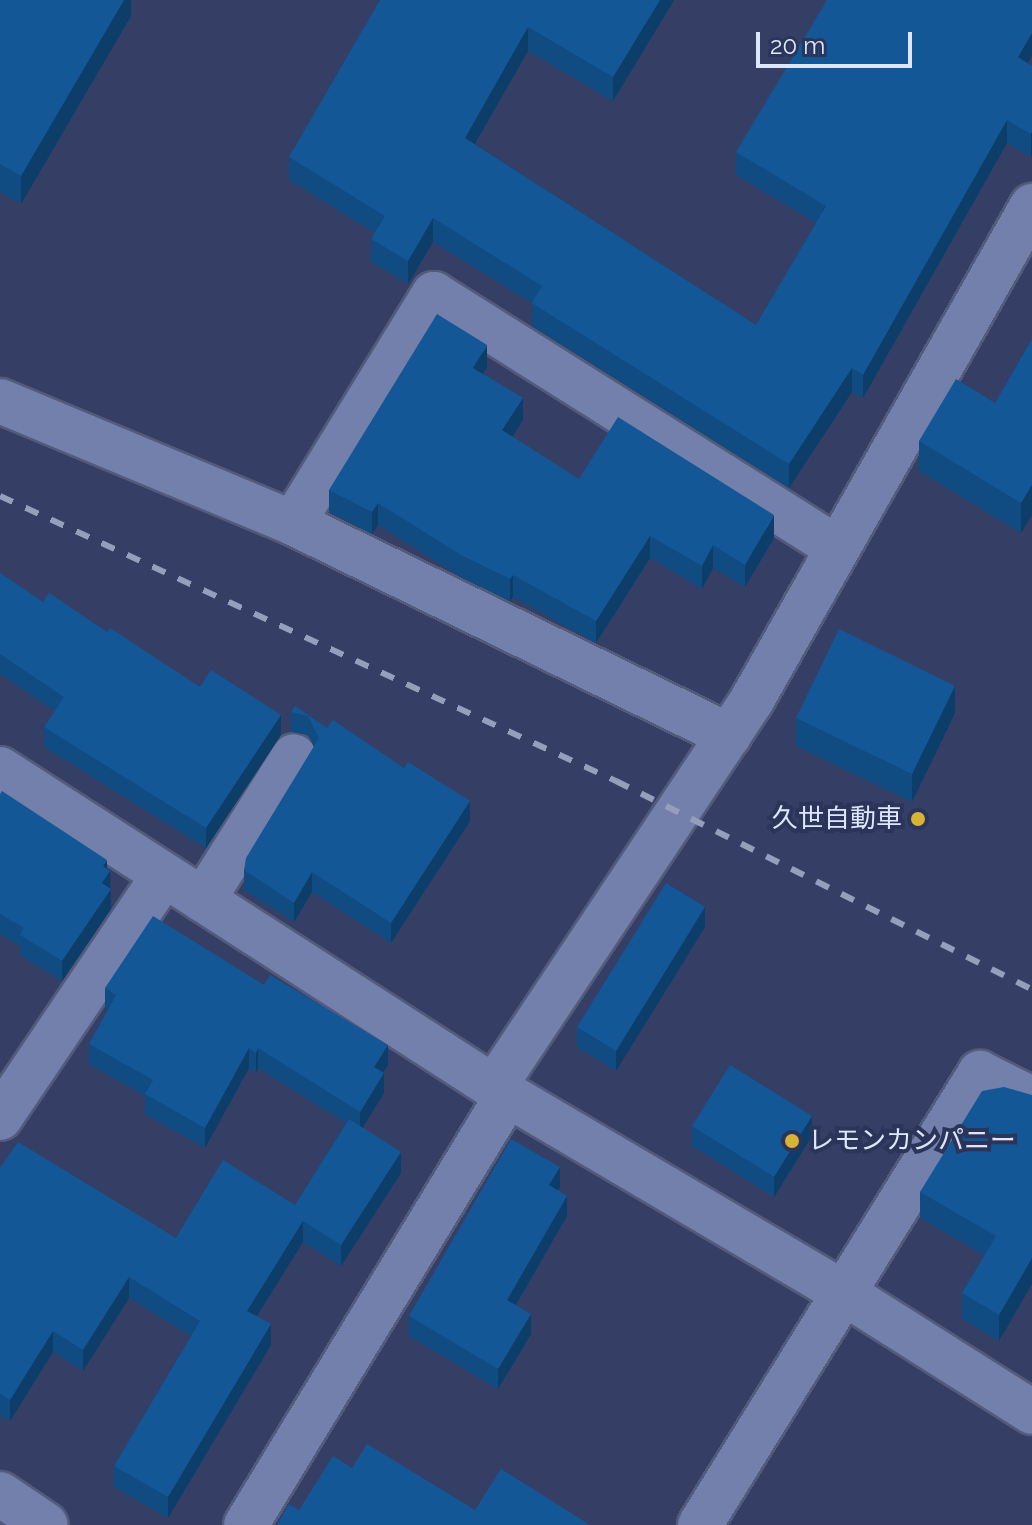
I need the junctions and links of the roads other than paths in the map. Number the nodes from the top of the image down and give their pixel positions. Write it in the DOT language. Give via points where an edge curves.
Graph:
graph roads {
  1 [pos="1032,206"];
  2 [pos="0,401"];
  3 [pos="293,523"];
  4 [pos="838,548"];
  5 [pos="729,736"];
  6 [pos="294,756"];
  7 [pos="0,769"];
  8 [pos="164,875"];
  9 [pos="203,900"];
  10 [pos="501,1092"];
  11 [pos="1032,1099"];
  12 [pos="0,1118"];
  13 [pos="847,1295"];
  14 [pos="1032,1412"];
  15 [pos="0,1494"];
  16 [pos="46,1525"];
  17 [pos="246,1525"];
  18 [pos="700,1525"];
  1 -- 4 [label="street"];
  2 -- 3 [label="street"];
  3 -- 4 [label="street" via="434,294"];
  3 -- 5 [label="street"];
  4 -- 5 [label="street"];
  5 -- 10 [label="street"];
  6 -- 9 [label="street"];
  7 -- 8 [label="street"];
  8 -- 9 [label="street"];
  8 -- 12 [label="street"];
  9 -- 10 [label="street"];
  10 -- 13 [label="street"];
  10 -- 17 [label="street"];
  11 -- 13 [label="street" via="980,1073"];
  13 -- 14 [label="street"];
  13 -- 18 [label="street"];
  15 -- 16 [label="street"];
}
